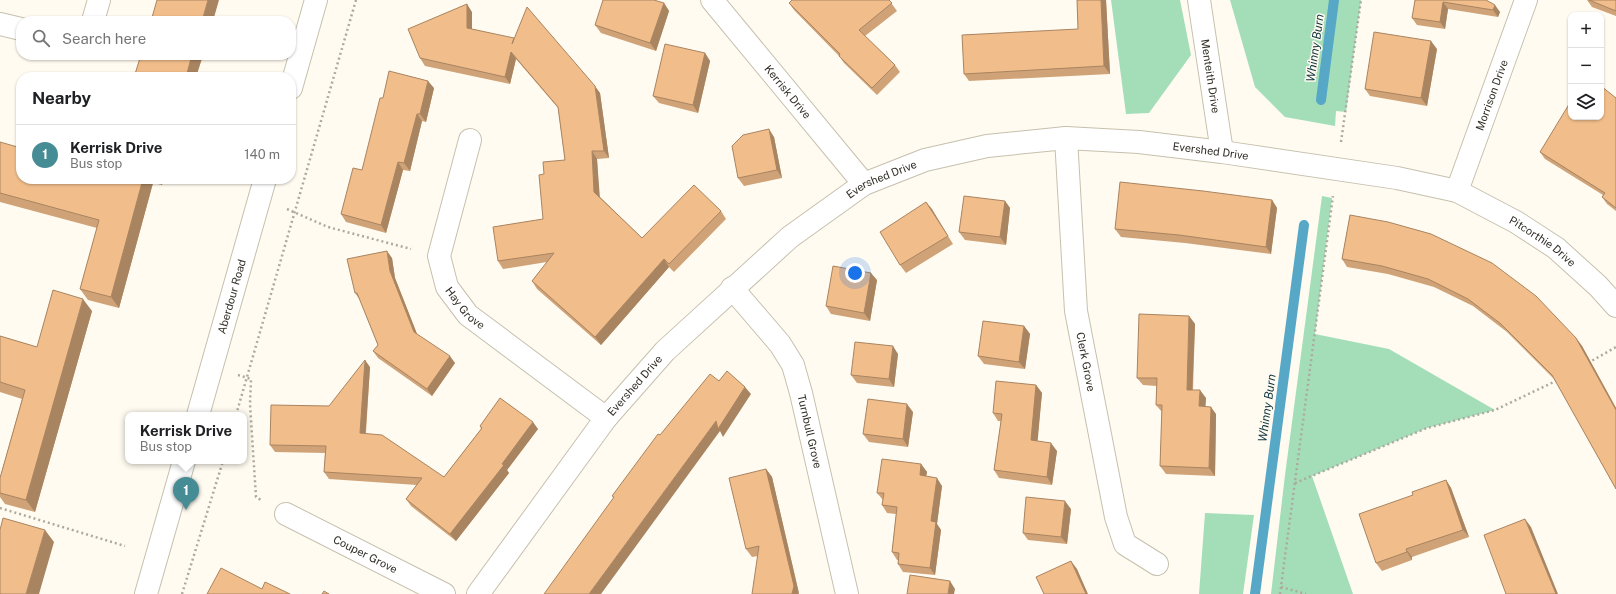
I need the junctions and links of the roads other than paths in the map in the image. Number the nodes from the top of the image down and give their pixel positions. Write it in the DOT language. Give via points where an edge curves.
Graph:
graph roads {
  1 [pos="99,0"];
  2 [pos="316,0"];
  3 [pos="712,0"];
  4 [pos="1199,0"];
  5 [pos="1526,0"];
  6 [pos="94,16"];
  7 [pos="0,24"];
  8 [pos="16,28"];
  9 [pos="296,72"];
  10 [pos="1066,138"];
  11 [pos="470,140"];
  12 [pos="1222,152"];
  13 [pos="864,184"];
  14 [pos="263,188"];
  15 [pos="1457,191"];
  16 [pos="732,288"];
  17 [pos="1616,306"];
  18 [pos="199,412"];
  19 [pos="606,418"];
  20 [pos="183,464"];
  21 [pos="286,514"];
  22 [pos="1157,564"];
  23 [pos="146,594"];
  24 [pos="444,594"];
  25 [pos="478,594"];
  26 [pos="848,594"];
  1 -- 6 [label="street"];
  2 -- 9 [label="street"];
  3 -- 13 [label="street, Kerrisk Drive"];
  4 -- 12 [label="street, Menteith Drive"];
  5 -- 15 [label="street, Morrison Drive"];
  7 -- 8 [label="street"];
  10 -- 12 [label="street, Evershed Drive" via="1139,142"];
  10 -- 13 [label="street, Evershed Drive" via="987,146 925,160"];
  10 -- 22 [label="street, Clerk Grove" via="1076,311 1116,517 1125,544"];
  11 -- 19 [label="street, Hay Grove" via="439,256 447,287 468,315"];
  12 -- 15 [label="street, Evershed Drive" via="1397,178"];
  13 -- 16 [label="street, Evershed Drive" via="790,237"];
  14 -- 18 [label="street, Aberdour Road"];
  15 -- 17 [label="street, Pitcorthie Drive" via="1516,222 1556,248"];
  16 -- 19 [label="street, Evershed Drive" via="665,351"];
  16 -- 26 [label="street, Turnbull Grove" via="780,344 794,365"];
  19 -- 25 [label="street, Evershed Drive"];
  20 -- 23 [label="street"];
  21 -- 24 [label="street, Couper Grove"];
}
